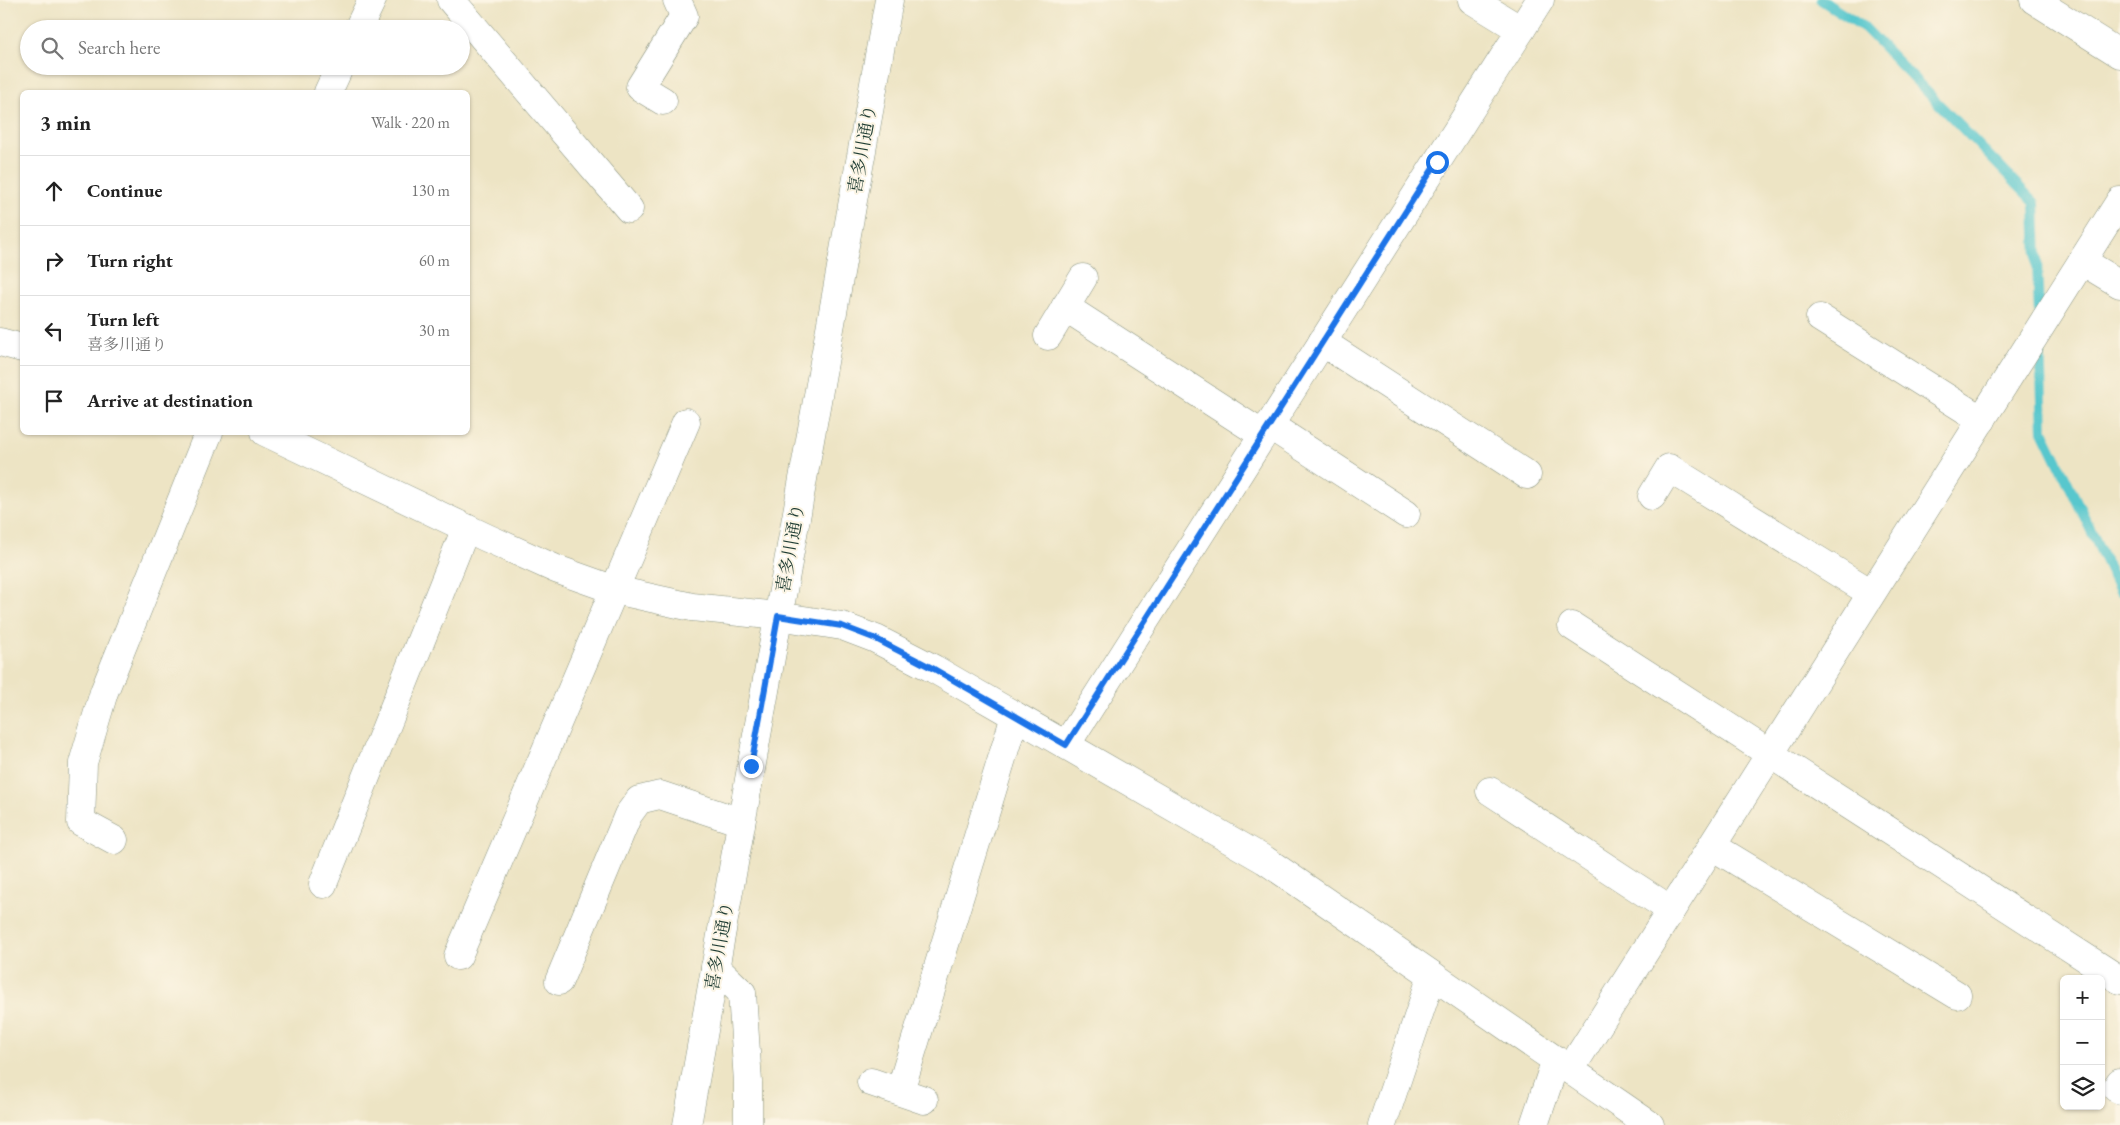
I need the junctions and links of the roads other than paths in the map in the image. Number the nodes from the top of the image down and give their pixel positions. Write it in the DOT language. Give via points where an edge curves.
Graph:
graph roads {
  1 [pos="372,0"];
  2 [pos="451,0"];
  3 [pos="677,0"];
  4 [pos="889,0"];
  5 [pos="1472,0"];
  6 [pos="1540,0"];
  7 [pos="2034,0"];
  8 [pos="362,20"];
  9 [pos="468,20"];
  10 [pos="470,22"];
  11 [pos="1520,30"];
  12 [pos="2120,54"];
  13 [pos="336,75"];
  14 [pos="329,90"];
  15 [pos="663,101"];
  16 [pos="2120,201"];
  17 [pos="629,209"];
  18 [pos="2082,261"];
  19 [pos="1083,278"];
  20 [pos="2120,284"];
  21 [pos="1065,307"];
  22 [pos="1820,318"];
  23 [pos="1048,336"];
  24 [pos="0,342"];
  25 [pos="1322,342"];
  26 [pos="20,347"];
  27 [pos="1982,420"];
  28 [pos="686,422"];
  29 [pos="1266,430"];
  30 [pos="208,435"];
  31 [pos="271,435"];
  32 [pos="1528,475"];
  33 [pos="1652,496"];
  34 [pos="1406,514"];
  35 [pos="466,528"];
  36 [pos="615,590"];
  37 [pos="1872,593"];
  38 [pos="778,616"];
  39 [pos="1572,626"];
  40 [pos="1015,716"];
  41 [pos="1066,745"];
  42 [pos="1770,753"];
  43 [pos="1490,791"];
  44 [pos="741,822"];
  45 [pos="114,840"];
  46 [pos="1712,846"];
  47 [pos="323,884"];
  48 [pos="1671,910"];
  49 [pos="458,956"];
  50 [pos="715,967"];
  51 [pos="1432,975"];
  52 [pos="2120,980"];
  53 [pos="560,981"];
  54 [pos="1957,995"];
  55 [pos="1563,1065"];
  56 [pos="872,1082"];
  57 [pos="2120,1082"];
  58 [pos="2120,1090"];
  59 [pos="687,1125"];
  60 [pos="748,1125"];
  61 [pos="1382,1125"];
  62 [pos="1534,1125"];
  63 [pos="1650,1125"];
  1 -- 8 [label="street"];
  2 -- 9 [label="street"];
  3 -- 15 [label="street" via="684,16 640,87"];
  4 -- 38 [label="street, 喜多川通り"];
  5 -- 11 [label="street"];
  6 -- 11 [label="street"];
  7 -- 12 [label="street"];
  10 -- 17 [label="street"];
  11 -- 25 [label="street"];
  13 -- 14 [label="street"];
  16 -- 18 [label="street"];
  18 -- 20 [label="street"];
  18 -- 27 [label="street"];
  19 -- 21 [label="street"];
  21 -- 23 [label="street"];
  21 -- 29 [label="street"];
  22 -- 27 [label="street"];
  24 -- 26 [label="street"];
  25 -- 29 [label="street"];
  25 -- 32 [label="street"];
  27 -- 37 [label="street"];
  28 -- 36 [label="street"];
  29 -- 34 [label="street"];
  29 -- 41 [label="street"];
  30 -- 45 [label="street" via="104,692 82,763 81,822"];
  31 -- 35 [label="street"];
  33 -- 37 [label="street" via="1670,468"];
  35 -- 36 [label="street" via="556,569"];
  35 -- 47 [label="street"];
  36 -- 38 [label="street" via="692,607"];
  36 -- 49 [label="street"];
  37 -- 42 [label="street"];
  38 -- 40 [label="street" via="842,626 876,639"];
  38 -- 44 [label="street, 喜多川通り"];
  39 -- 42 [label="street"];
  40 -- 41 [label="street"];
  40 -- 56 [label="street" via="912,1095"];
  41 -- 51 [label="street" via="1265,860"];
  42 -- 46 [label="street"];
  42 -- 52 [label="street"];
  43 -- 48 [label="street"];
  44 -- 50 [label="street, 喜多川通り"];
  44 -- 53 [label="street" via="660,795 639,800 628,815"];
  46 -- 48 [label="street"];
  46 -- 54 [label="street"];
  48 -- 55 [label="street"];
  50 -- 59 [label="street, 喜多川通り"];
  50 -- 60 [label="street" via="742,993"];
  51 -- 55 [label="street"];
  51 -- 61 [label="street"];
  55 -- 62 [label="street"];
  55 -- 63 [label="street"];
  57 -- 58 [label="street" via="2116,1088"];
}
